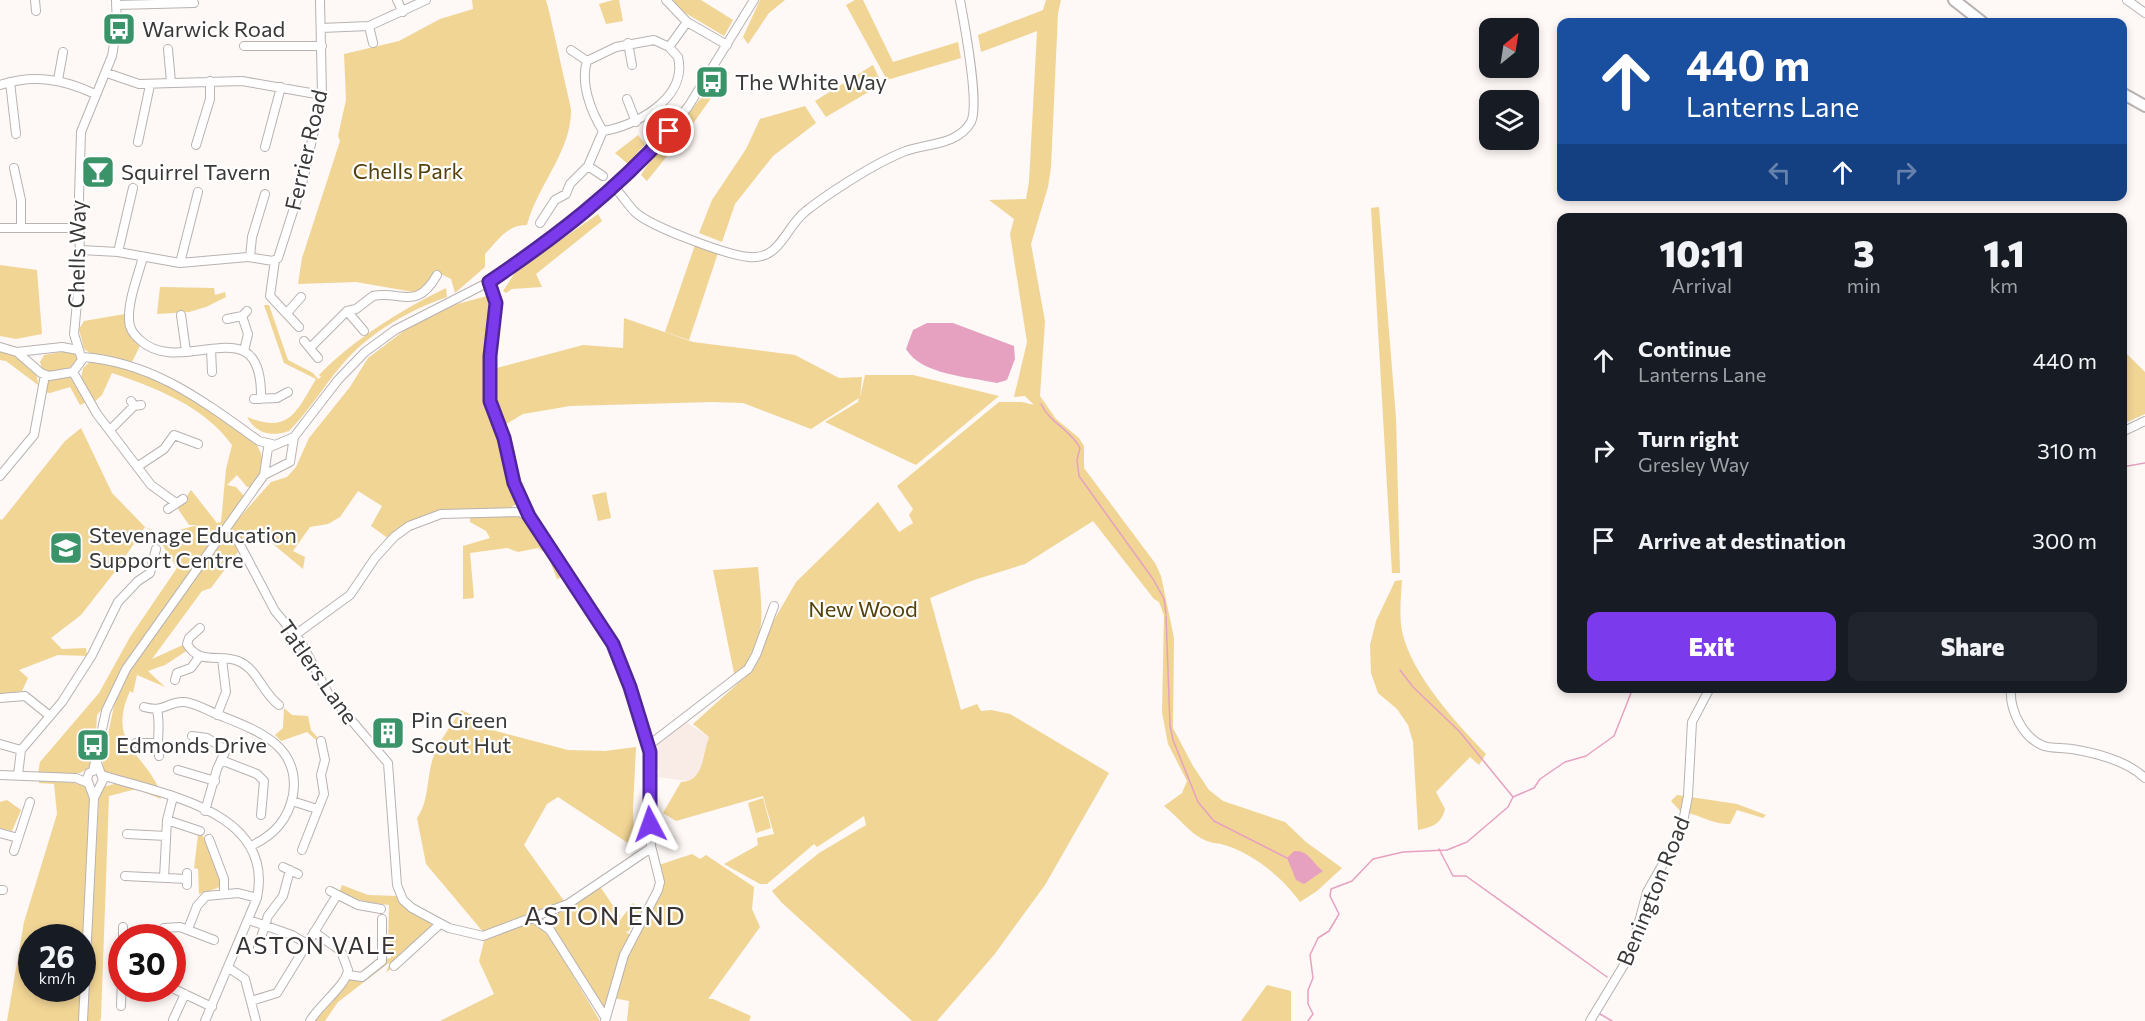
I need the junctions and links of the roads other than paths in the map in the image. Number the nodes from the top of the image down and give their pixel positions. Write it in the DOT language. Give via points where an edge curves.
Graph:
graph roads {
  1 [pos="35,0"];
  2 [pos="320,0"];
  3 [pos="398,0"];
  4 [pos="426,0"];
  5 [pos="666,0"];
  6 [pos="754,0"];
  7 [pos="960,0"];
  8 [pos="1954,0"];
  9 [pos="2127,0"];
  10 [pos="116,2"];
  11 [pos="194,3"];
  12 [pos="36,11"];
  13 [pos="404,12"];
  14 [pos="2145,13"];
  15 [pos="1977,18"];
  16 [pos="687,22"];
  17 [pos="369,26"];
  18 [pos="321,28"];
  19 [pos="373,43"];
  20 [pos="628,43"];
  21 [pos="727,45"];
  22 [pos="244,46"];
  23 [pos="322,46"];
  24 [pos="669,47"];
  25 [pos="168,49"];
  26 [pos="571,50"];
  27 [pos="63,52"];
  28 [pos="587,61"];
  29 [pos="632,65"];
  30 [pos="107,73"];
  31 [pos="58,80"];
  32 [pos="210,81"];
  33 [pos="10,82"];
  34 [pos="171,82"];
  35 [pos="0,85"];
  36 [pos="150,85"];
  37 [pos="281,87"];
  38 [pos="95,94"];
  39 [pos="322,95"];
  40 [pos="2127,96"];
  41 [pos="627,99"];
  42 [pos="2145,106"];
  43 [pos="636,122"];
  44 [pos="603,131"];
  45 [pos="16,134"];
  46 [pos="138,142"];
  47 [pos="196,145"];
  48 [pos="265,147"];
  49 [pos="588,166"];
  50 [pos="14,168"];
  51 [pos="603,176"];
  52 [pos="133,188"];
  53 [pos="615,188"];
  54 [pos="198,192"];
  55 [pos="265,194"];
  56 [pos="540,218"];
  57 [pos="0,228"];
  58 [pos="21,228"];
  59 [pos="79,228"];
  60 [pos="81,250"];
  61 [pos="118,252"];
  62 [pos="143,257"];
  63 [pos="250,257"];
  64 [pos="275,260"];
  65 [pos="180,263"];
  66 [pos="437,275"];
  67 [pos="489,282"];
  68 [pos="301,297"];
  69 [pos="347,312"];
  70 [pos="287,313"];
  71 [pos="181,315"];
  72 [pos="227,319"];
  73 [pos="299,327"];
  74 [pos="364,332"];
  75 [pos="74,334"];
  76 [pos="304,341"];
  77 [pos="0,347"];
  78 [pos="62,347"];
  79 [pos="310,348"];
  80 [pos="211,349"];
  81 [pos="43,351"];
  82 [pos="186,351"];
  83 [pos="244,351"];
  84 [pos="18,352"];
  85 [pos="80,354"];
  86 [pos="318,358"];
  87 [pos="36,367"];
  88 [pos="73,372"];
  89 [pos="212,372"];
  90 [pos="45,375"];
  91 [pos="288,392"];
  92 [pos="135,404"];
  93 [pos="2145,421"];
  94 [pos="110,430"];
  95 [pos="2127,430"];
  96 [pos="294,437"];
  97 [pos="259,441"];
  98 [pos="281,442"];
  99 [pos="200,444"];
  100 [pos="272,444"];
  101 [pos="291,451"];
  102 [pos="267,457"];
  103 [pos="137,467"];
  104 [pos="277,468"];
  105 [pos="0,476"];
  106 [pos="264,476"];
  107 [pos="168,509"];
  108 [pos="529,516"];
  109 [pos="238,541"];
  110 [pos="156,549"];
  111 [pos="774,606"];
  112 [pos="200,628"];
  113 [pos="295,634"];
  114 [pos="199,657"];
  115 [pos="222,659"];
  116 [pos="175,680"];
  117 [pos="1707,693"];
  118 [pos="2011,693"];
  119 [pos="0,698"];
  120 [pos="281,706"];
  121 [pos="144,707"];
  122 [pos="157,710"];
  123 [pos="217,715"];
  124 [pos="50,716"];
  125 [pos="192,736"];
  126 [pos="136,743"];
  127 [pos="156,743"];
  128 [pos="0,744"];
  129 [pos="319,745"];
  130 [pos="649,745"];
  131 [pos="21,750"];
  132 [pos="159,756"];
  133 [pos="221,760"];
  134 [pos="95,772"];
  135 [pos="0,775"];
  136 [pos="18,775"];
  137 [pos="76,778"];
  138 [pos="2145,778"];
  139 [pos="114,779"];
  140 [pos="215,781"];
  141 [pos="181,783"];
  142 [pos="94,784"];
  143 [pos="173,797"];
  144 [pos="291,801"];
  145 [pos="19,804"];
  146 [pos="317,809"];
  147 [pos="259,810"];
  148 [pos="205,811"];
  149 [pos="167,820"];
  150 [pos="200,831"];
  151 [pos="0,833"];
  152 [pos="132,833"];
  153 [pos="166,836"];
  154 [pos="18,838"];
  155 [pos="213,843"];
  156 [pos="251,846"];
  157 [pos="651,848"];
  158 [pos="302,850"];
  159 [pos="14,851"];
  160 [pos="290,870"];
  161 [pos="130,878"];
  162 [pos="164,878"];
  163 [pos="187,879"];
  164 [pos="330,891"];
  165 [pos="224,893"];
  166 [pos="338,895"];
  167 [pos="257,898"];
  168 [pos="381,909"];
  169 [pos="552,912"];
  170 [pos="533,918"];
  171 [pos="382,919"];
  172 [pos="249,920"];
  173 [pos="440,924"];
  174 [pos="265,926"];
  175 [pos="188,929"];
  176 [pos="550,930"];
  177 [pos="314,932"];
  178 [pos="210,940"];
  179 [pos="307,944"];
  180 [pos="258,947"];
  181 [pos="394,966"];
  182 [pos="229,968"];
  183 [pos="348,975"];
  184 [pos="186,994"];
  185 [pos="251,1001"];
  186 [pos="183,1002"];
  187 [pos="212,1006"];
  188 [pos="605,1019"];
  189 [pos="173,1020"];
  190 [pos="1591,1020"];
  191 [pos="83,1021"];
  192 [pos="205,1021"];
  193 [pos="256,1021"];
  194 [pos="310,1021"];
  1 -- 12 [label="street"];
  2 -- 18 [label="street, Ferrier Road"];
  3 -- 13 [label="street"];
  4 -- 13 [label="street"];
  5 -- 16 [label="street"];
  6 -- 21 [label="street"];
  7 -- 53 [label="street" via="971,60 972,120 962,133 946,141 904,152 854,178 804,212 776,250 749,257 676,234 635,212"];
  8 -- 15 [label="main road"];
  9 -- 14 [label="street"];
  10 -- 11 [label="street"];
  10 -- 30 [label="street, Chells Way" via="116,41"];
  13 -- 17 [label="street"];
  16 -- 21 [label="street"];
  16 -- 24 [label="street"];
  17 -- 18 [label="street"];
  17 -- 19 [label="street"];
  18 -- 23 [label="street, Ferrier Road"];
  20 -- 24 [label="street" via="654,40"];
  20 -- 28 [label="street"];
  20 -- 29 [label="street"];
  21 -- 53 [label="street" via="669,131"];
  22 -- 23 [label="street"];
  23 -- 39 [label="street, Ferrier Road"];
  24 -- 43 [label="street" via="680,63 675,82 653,111"];
  25 -- 34 [label="street"];
  26 -- 28 [label="street"];
  27 -- 31 [label="street"];
  28 -- 44 [label="street" via="585,81"];
  30 -- 36 [label="street"];
  30 -- 38 [label="street, Chells Way"];
  31 -- 33 [label="street"];
  31 -- 38 [label="street"];
  32 -- 34 [label="street"];
  32 -- 37 [label="street"];
  32 -- 47 [label="street" via="210,99"];
  33 -- 35 [label="street"];
  33 -- 45 [label="street"];
  34 -- 36 [label="street"];
  36 -- 46 [label="street"];
  37 -- 39 [label="street"];
  37 -- 48 [label="street"];
  38 -- 59 [label="street, Chells Way" via="81,132"];
  39 -- 64 [label="street, Ferrier Road" via="303,180"];
  40 -- 42 [label="main road"];
  41 -- 43 [label="street"];
  43 -- 44 [label="street"];
  44 -- 49 [label="street"];
  49 -- 51 [label="street"];
  49 -- 56 [label="street" via="570,184 570,194 555,200"];
  50 -- 58 [label="street" via="21,200"];
  52 -- 61 [label="street"];
  53 -- 67 [label="street" via="575,222"];
  54 -- 65 [label="street"];
  55 -- 63 [label="street"];
  57 -- 58 [label="street"];
  58 -- 59 [label="street"];
  59 -- 60 [label="street, Chells Way"];
  60 -- 61 [label="street"];
  60 -- 75 [label="street, Chells Way"];
  61 -- 62 [label="street"];
  62 -- 65 [label="street"];
  62 -- 82 [label="street" via="129,309 132,329 152,348"];
  63 -- 64 [label="street"];
  63 -- 65 [label="street"];
  64 -- 70 [label="street, Ferrier Road" via="270,296"];
  66 -- 69 [label="street" via="428,288 411,298 375,295"];
  67 -- 96 [label="street" via="410,321 374,344 345,372"];
  67 -- 108 [label="street" via="496,303 490,401 504,438 514,483"];
  68 -- 70 [label="street"];
  69 -- 74 [label="street"];
  69 -- 79 [label="street"];
  70 -- 73 [label="street"];
  71 -- 82 [label="street"];
  72 -- 83 [label="street" via="244,314 248,334"];
  75 -- 78 [label="street, Chells Way"];
  75 -- 85 [label="street, Chells Way"];
  76 -- 79 [label="street"];
  77 -- 84 [label="street"];
  78 -- 81 [label="street"];
  78 -- 85 [label="street"];
  79 -- 86 [label="street"];
  80 -- 82 [label="street"];
  80 -- 83 [label="street"];
  80 -- 89 [label="street"];
  81 -- 84 [label="street"];
  81 -- 87 [label="street"];
  83 -- 91 [label="street" via="254,358 260,370 258,399 277,398"];
  84 -- 87 [label="street"];
  85 -- 88 [label="street" via="80,366"];
  85 -- 97 [label="street" via="154,373"];
  87 -- 90 [label="street"];
  88 -- 90 [label="street"];
  88 -- 94 [label="street" via="89,403"];
  90 -- 105 [label="street" via="34,435"];
  92 -- 94 [label="street"];
  93 -- 95 [label="street"];
  94 -- 103 [label="street"];
  96 -- 98 [label="street"];
  96 -- 101 [label="street"];
  97 -- 100 [label="street"];
  97 -- 102 [label="street"];
  98 -- 100 [label="street"];
  98 -- 101 [label="street"];
  99 -- 103 [label="street" via="174,435 164,449"];
  100 -- 102 [label="street"];
  101 -- 104 [label="street" via="288,465"];
  102 -- 104 [label="street"];
  102 -- 106 [label="street"];
  103 -- 107 [label="street" via="151,485 180,501"];
  104 -- 106 [label="street"];
  106 -- 134 [label="street" via="120,679 103,722"];
  108 -- 113 [label="street" via="519,512 441,514 409,526 375,558 350,596"];
  108 -- 130 [label="street" via="613,644"];
  109 -- 113 [label="street, Tatlers Lane" via="275,611"];
  110 -- 124 [label="street" via="151,578 138,581 118,602 92,655"];
  111 -- 130 [label="street" via="748,669"];
  112 -- 114 [label="street" via="187,643"];
  113 -- 173 [label="street, Tatlers Lane" via="328,693 388,763 393,855 400,896 409,906"];
  114 -- 115 [label="street"];
  114 -- 116 [label="street" via="192,667 177,673"];
  115 -- 120 [label="street" via="246,666 266,695"];
  115 -- 123 [label="street" via="226,692"];
  117 -- 190 [label="street, Benington Road" via="1692,722 1688,796 1681,832 1647,892 1629,955"];
  118 -- 138 [label="street" via="2011,707 2020,724 2041,744 2125,764"];
  119 -- 124 [label="street" via="25,693"];
  121 -- 122 [label="street"];
  122 -- 123 [label="street" via="184,702"];
  122 -- 127 [label="street" via="160,725"];
  123 -- 144 [label="street" via="260,731 281,748 292,773"];
  124 -- 131 [label="street"];
  125 -- 133 [label="street" via="224,746"];
  126 -- 127 [label="street"];
  127 -- 132 [label="street"];
  128 -- 131 [label="street"];
  129 -- 146 [label="street" via="325,760 321,775 324,791"];
  130 -- 157 [label="street"];
  131 -- 136 [label="street"];
  133 -- 140 [label="street"];
  133 -- 147 [label="street" via="257,774 264,782"];
  134 -- 137 [label="street"];
  134 -- 139 [label="street"];
  134 -- 142 [label="street"];
  134 -- 142 [label="street"];
  135 -- 136 [label="street"];
  136 -- 137 [label="street"];
  137 -- 142 [label="street"];
  139 -- 142 [label="street"];
  139 -- 143 [label="street"];
  140 -- 141 [label="street" via="181,772"];
  140 -- 148 [label="street"];
  142 -- 191 [label="street"];
  143 -- 148 [label="street"];
  143 -- 149 [label="street"];
  144 -- 146 [label="street"];
  144 -- 156 [label="street" via="281,824"];
  145 -- 154 [label="street" via="29,805"];
  146 -- 158 [label="street" via="313,834"];
  148 -- 156 [label="street" via="238,829"];
  149 -- 150 [label="street"];
  149 -- 153 [label="street"];
  151 -- 154 [label="street"];
  152 -- 153 [label="street"];
  153 -- 162 [label="street"];
  154 -- 159 [label="street"];
  155 -- 165 [label="street" via="224,879"];
  156 -- 167 [label="street" via="260,874"];
  157 -- 169 [label="street, Tatlers Lane"];
  157 -- 188 [label="street" via="660,882 658,890 624,955"];
  160 -- 174 [label="street" via="281,899"];
  161 -- 162 [label="street"];
  162 -- 163 [label="street"];
  164 -- 166 [label="street"];
  165 -- 167 [label="street"];
  165 -- 175 [label="street" via="201,900"];
  166 -- 168 [label="street" via="358,905"];
  166 -- 177 [label="street"];
  167 -- 172 [label="street"];
  169 -- 170 [label="street, Tatlers Lane"];
  169 -- 176 [label="street"];
  170 -- 173 [label="street, Tatlers Lane" via="483,936"];
  170 -- 176 [label="street"];
  171 -- 183 [label="street" via="382,961 362,978"];
  172 -- 174 [label="street"];
  172 -- 182 [label="street"];
  173 -- 181 [label="street"];
  174 -- 179 [label="street"];
  174 -- 180 [label="street"];
  175 -- 178 [label="street"];
  176 -- 188 [label="street"];
  177 -- 179 [label="street"];
  177 -- 183 [label="street" via="341,951"];
  179 -- 185 [label="street" via="278,993"];
  182 -- 185 [label="street" via="245,979"];
  182 -- 187 [label="street"];
  183 -- 194 [label="street"];
  184 -- 187 [label="street"];
  185 -- 193 [label="street"];
  186 -- 189 [label="street"];
  187 -- 192 [label="street"];
}
